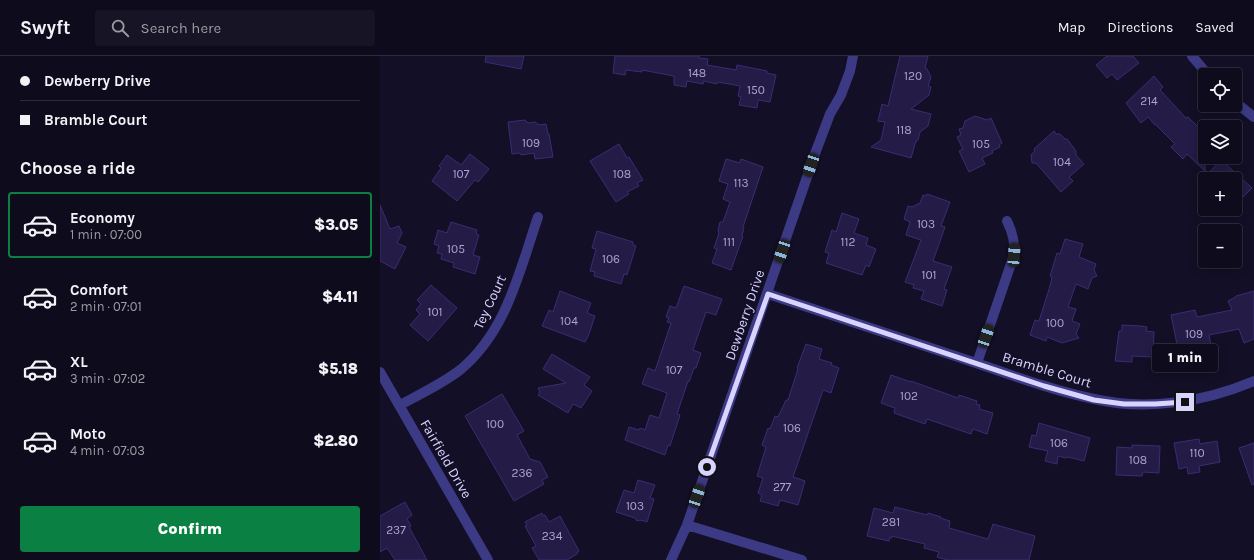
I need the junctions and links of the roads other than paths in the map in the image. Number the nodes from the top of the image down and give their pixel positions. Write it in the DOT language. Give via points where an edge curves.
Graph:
graph roads {
  1 [pos="853,56"];
  2 [pos="1192,56"];
  3 [pos="1202,68"];
  4 [pos="1242,107"];
  5 [pos="1254,116"];
  6 [pos="538,217"];
  7 [pos="1007,221"];
  8 [pos="768,294"];
  9 [pos="977,363"];
  10 [pos="380,372"];
  11 [pos="1254,381"];
  12 [pos="400,405"];
  13 [pos="686,525"];
  14 [pos="488,560"];
  15 [pos="671,560"];
  16 [pos="802,560"];
  1 -- 8 [label="street, Dewberry Drive" via="841,95 830,114 816,151"];
  2 -- 3 [label="street"];
  4 -- 5 [label="street"];
  6 -- 12 [label="street, Tey Court" via="512,293 485,345 443,382"];
  7 -- 9 [label="street" via="1015,244 1014,255"];
  8 -- 9 [label="street, Bramble Court"];
  8 -- 13 [label="street, Dewberry Drive"];
  9 -- 11 [label="street, Bramble Court" via="1094,400 1124,404 1185,402 1238,388"];
  10 -- 12 [label="street, Fairfield Drive"];
  12 -- 14 [label="street, Fairfield Drive"];
  13 -- 15 [label="street, Dewberry Drive"];
  13 -- 16 [label="street"];
}
